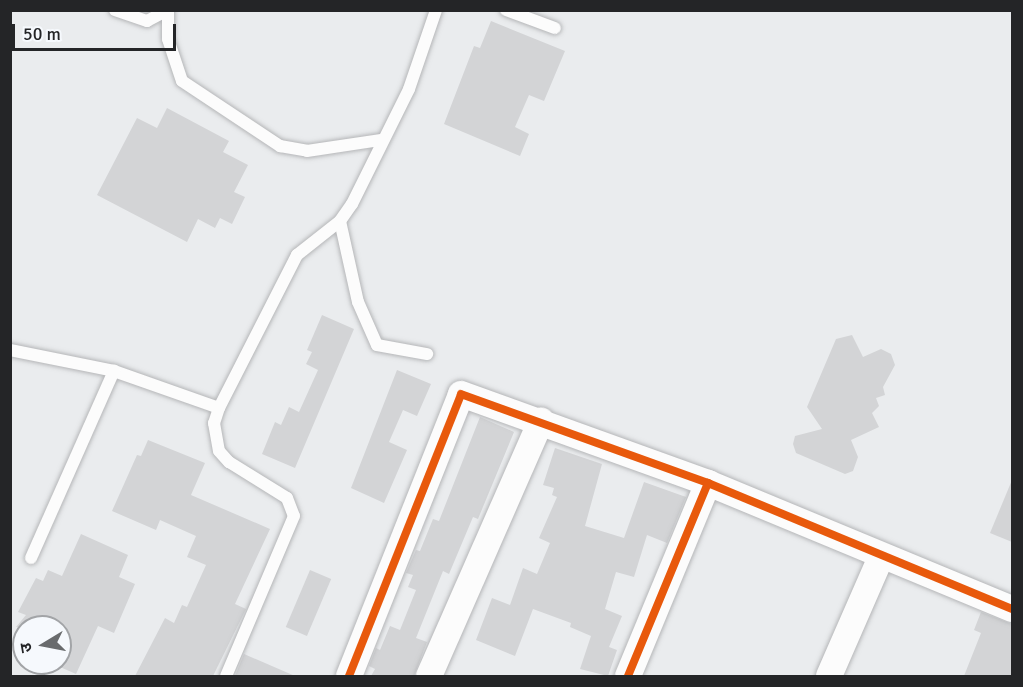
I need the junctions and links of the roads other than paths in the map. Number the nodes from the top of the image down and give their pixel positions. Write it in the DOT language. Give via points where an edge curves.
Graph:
graph roads {
  1 [pos="115,10"];
  2 [pos="168,10"];
  3 [pos="436,10"];
  4 [pos="506,10"];
  5 [pos="555,28"];
  6 [pos="381,140"];
  7 [pos="340,221"];
  8 [pos="10,350"];
  9 [pos="427,354"];
  10 [pos="114,371"];
  11 [pos="219,408"];
  12 [pos="541,421"];
  13 [pos="708,483"];
  14 [pos="881,557"];
  15 [pos="31,558"];
  16 [pos="1012,609"];
  17 [pos="226,676"];
  18 [pos="349,676"];
  19 [pos="429,676"];
  20 [pos="628,676"];
  21 [pos="829,676"];
  1 -- 2 [label="lane" via="147,21"];
  2 -- 6 [label="lane" via="168,39 182,81 280,146 307,151"];
  3 -- 6 [label="lane" via="425,52"];
  4 -- 5 [label="lane"];
  6 -- 7 [label="lane" via="363,184"];
  7 -- 9 [label="lane" via="358,302 377,345"];
  7 -- 11 [label="lane" via="306,246 289,267"];
  8 -- 10 [label="lane"];
  10 -- 11 [label="lane"];
  10 -- 15 [label="lane"];
  11 -- 17 [label="lane" via="214,423 219,451 229,462 287,498 294,516"];
  12 -- 13 [label="street"];
  12 -- 18 [label="street" via="461,394"];
  12 -- 19 [label="street"];
  13 -- 14 [label="street"];
  13 -- 20 [label="street"];
  14 -- 16 [label="street"];
  14 -- 21 [label="street"];
}
